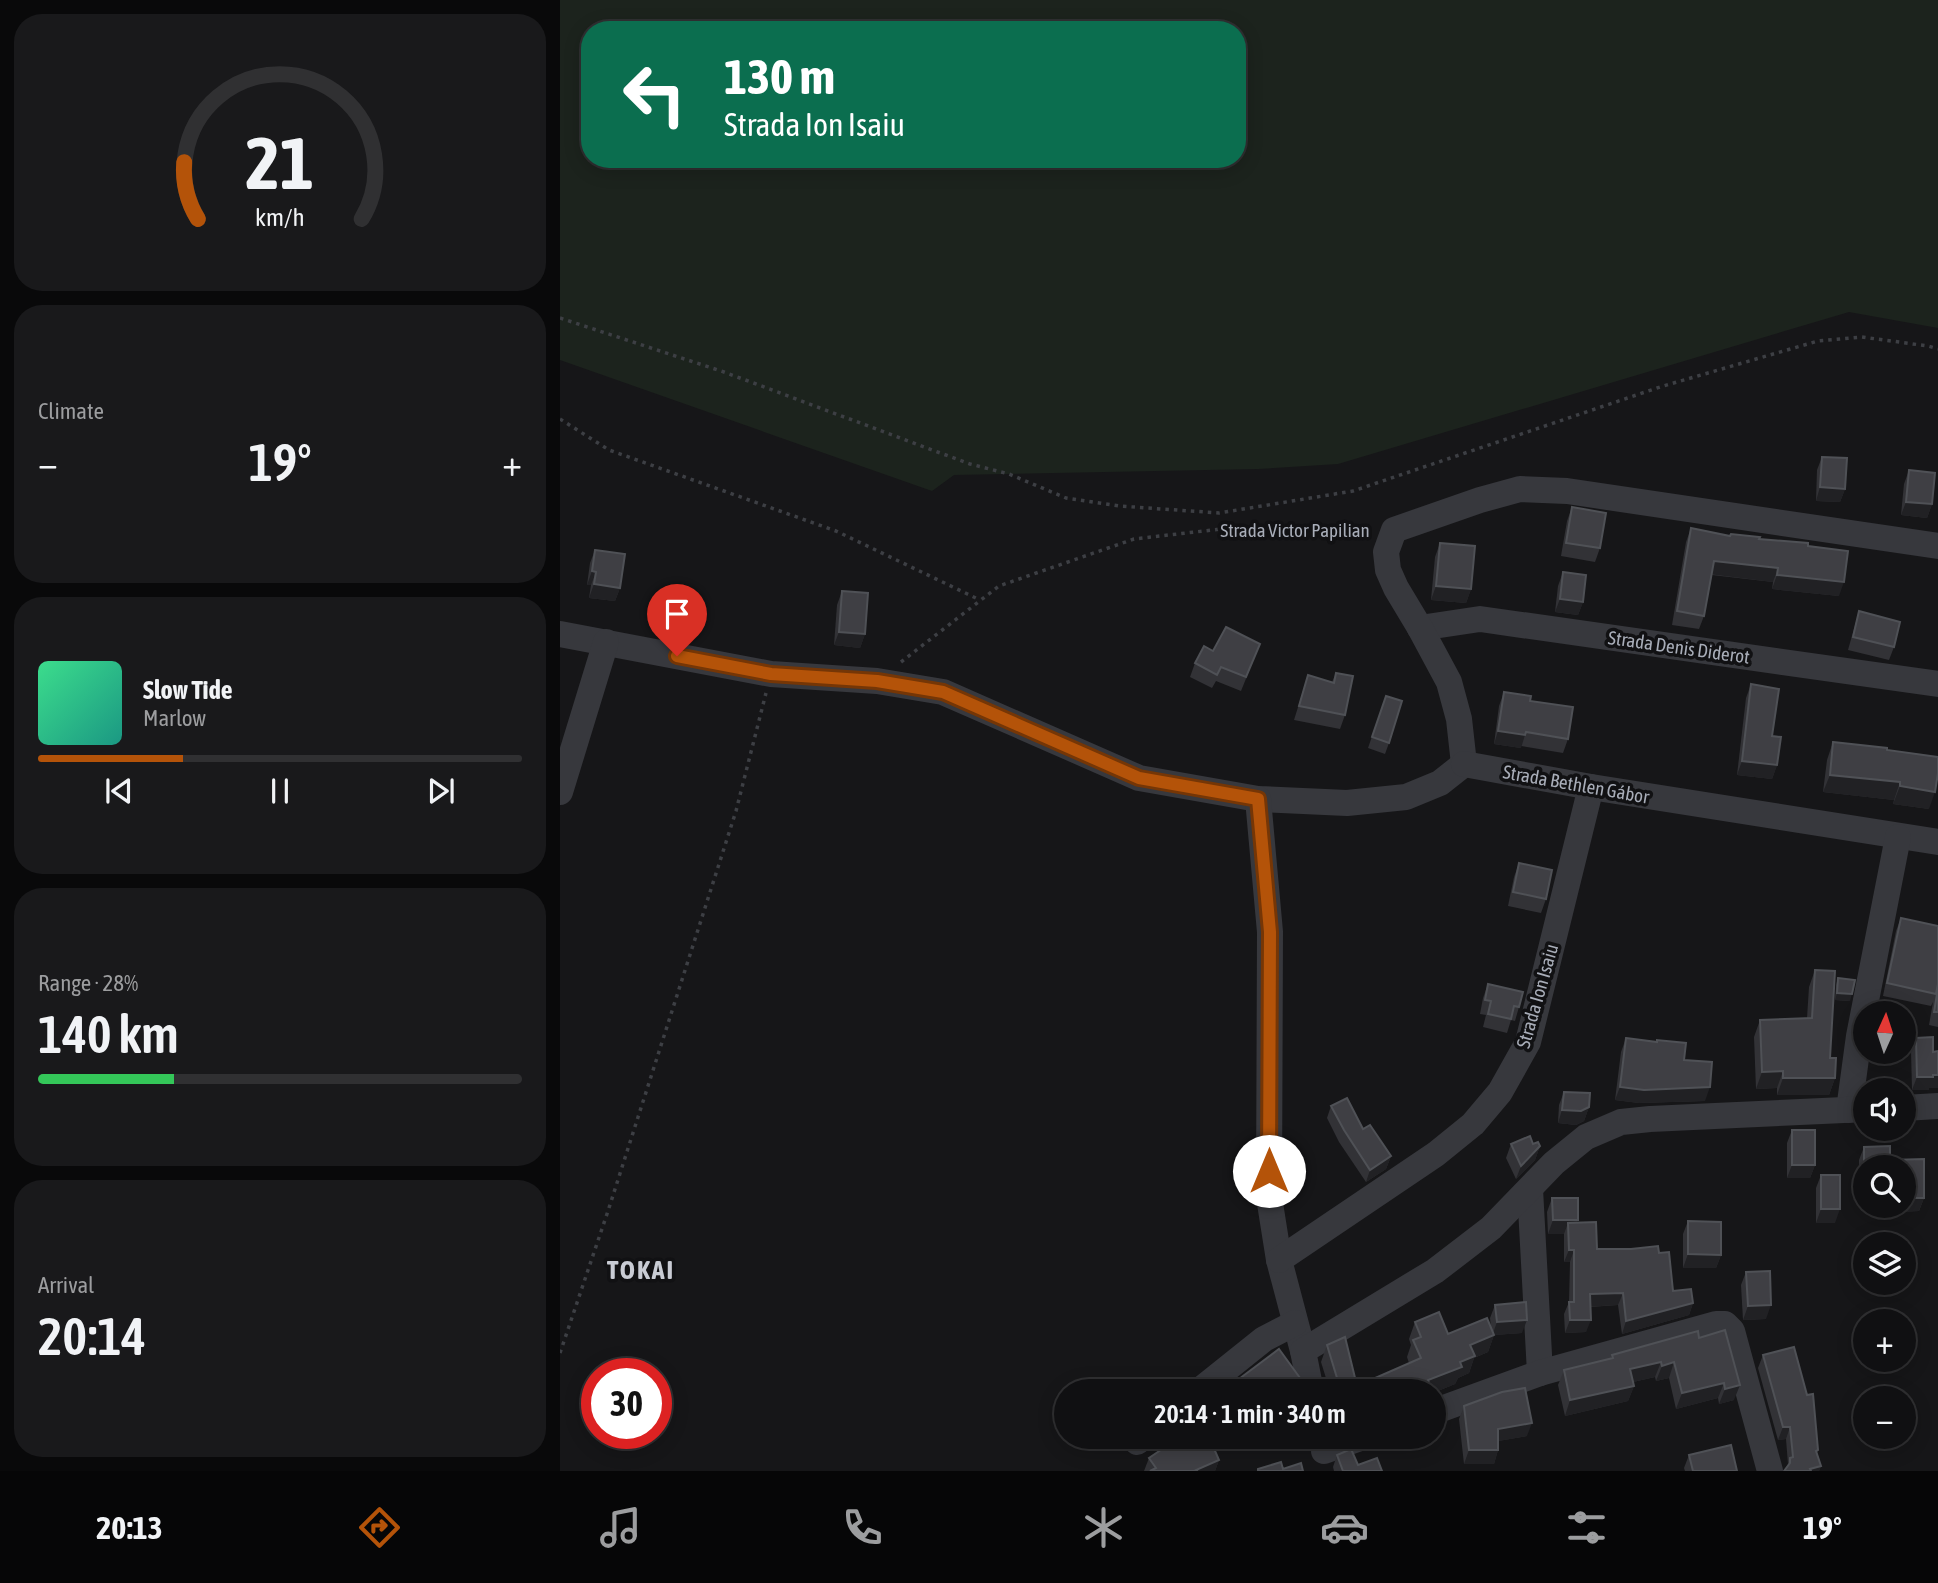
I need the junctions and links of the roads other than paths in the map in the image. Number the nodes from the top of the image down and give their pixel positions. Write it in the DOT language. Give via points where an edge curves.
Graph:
graph roads {
  1 [pos="1938,546"];
  2 [pos="1420,628"];
  3 [pos="560,634"];
  4 [pos="606,642"];
  5 [pos="1938,684"];
  6 [pos="1464,764"];
  7 [pos="1591,787"];
  8 [pos="560,792"];
  9 [pos="1258,799"];
  10 [pos="1898,837"];
  11 [pos="1938,842"];
  12 [pos="1858,1078"];
  13 [pos="1938,1106"];
  14 [pos="1916,1107"];
  15 [pos="1853,1110"];
  16 [pos="1530,1189"];
  17 [pos="1279,1260"];
  18 [pos="1295,1323"];
  19 [pos="1303,1351"];
  20 [pos="1540,1373"];
  21 [pos="1214,1379"];
  22 [pos="1309,1379"];
  23 [pos="1446,1407"];
  24 [pos="1770,1471"];
  1 -- 2 [label="street, Strada Victor Papilian" via="1567,491 1520,489 1394,530 1386,552 1388,570"];
  2 -- 5 [label="street, Strada Denis Diderot" via="1480,619"];
  2 -- 6 [label="street" via="1450,682"];
  3 -- 4 [label="street"];
  4 -- 8 [label="street"];
  4 -- 9 [label="street" via="771,674 877,681 943,692 1139,778"];
  6 -- 7 [label="street, Strada Bethlen Gábor"];
  6 -- 9 [label="street" via="1440,783 1406,797 1347,803"];
  7 -- 10 [label="street, Strada Bethlen Gábor"];
  7 -- 17 [label="street, Strada Ion Isaiu" via="1528,1042 1500,1092 1473,1124 1436,1154"];
  9 -- 17 [label="street" via="1270,932 1269,1197"];
  10 -- 11 [label="street, Strada Bethlen Gábor"];
  10 -- 12 [label="street" via="1859,1036"];
  13 -- 14 [label="street"];
  15 -- 16 [label="street" via="1621,1122 1586,1137"];
  16 -- 19 [label="street" via="1491,1228 1435,1271"];
  16 -- 20 [label="street"];
  17 -- 18 [label="street"];
  18 -- 19 [label="street"];
  18 -- 21 [label="street" via="1264,1339"];
  19 -- 22 [label="street"];
  20 -- 23 [label="street"];
  20 -- 24 [label="street" via="1725,1324 1732,1331"];
}
